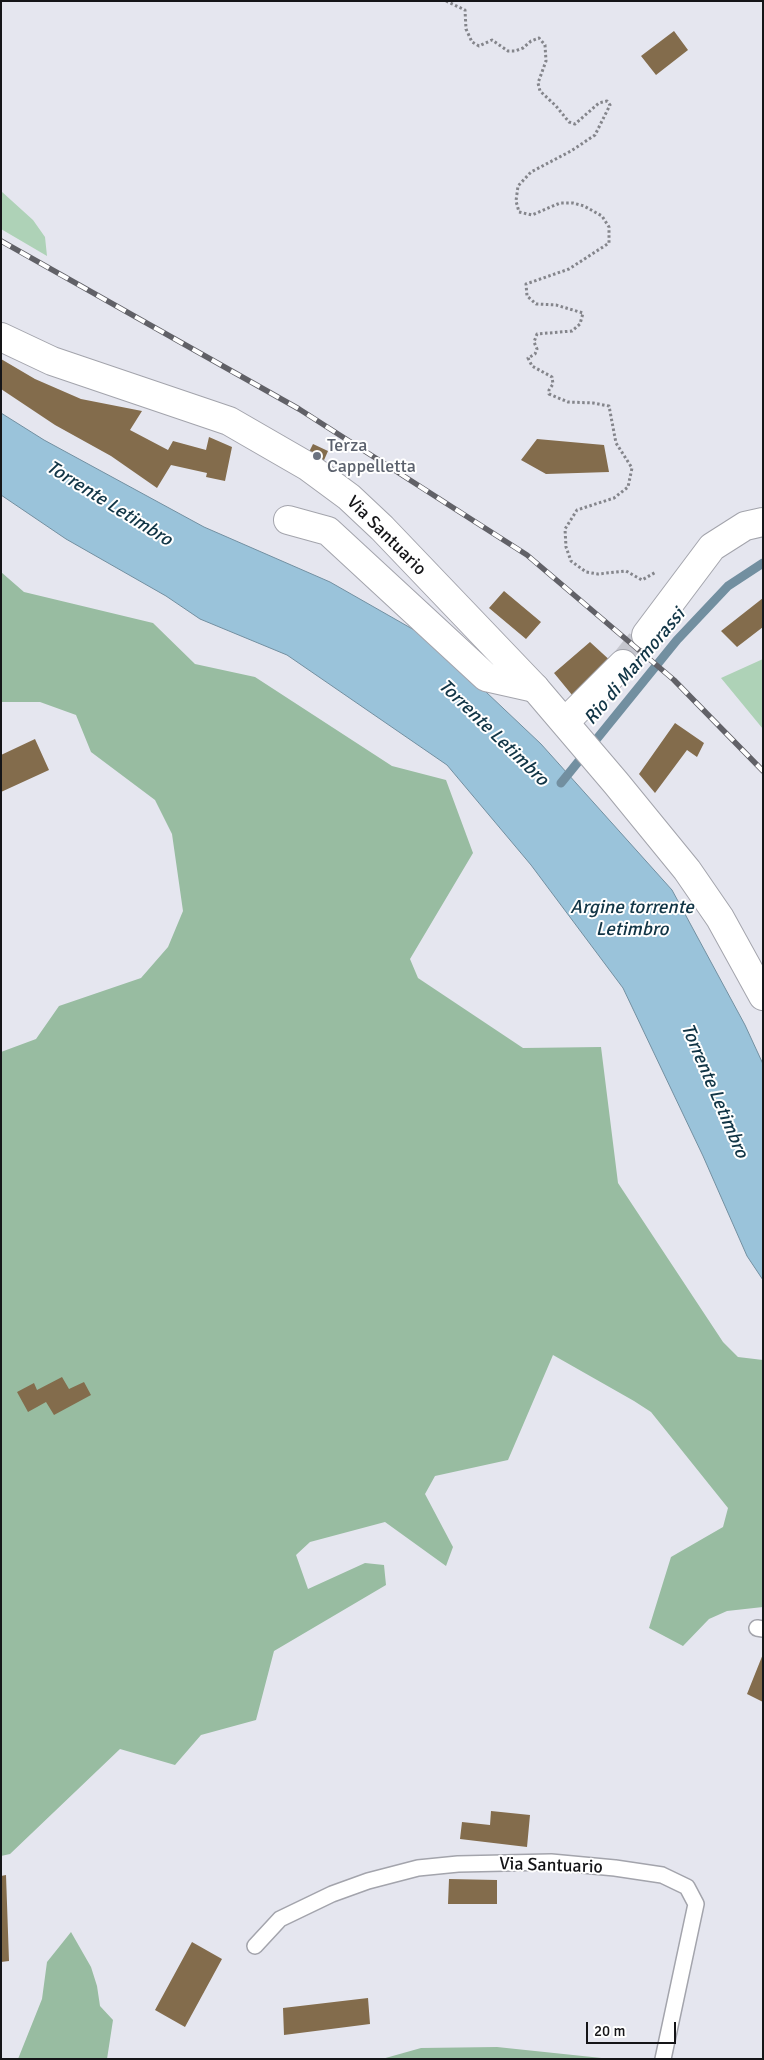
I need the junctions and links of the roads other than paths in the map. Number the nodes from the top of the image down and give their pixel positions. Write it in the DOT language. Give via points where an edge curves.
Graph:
graph roads {
  1 [pos="1,337"];
  2 [pos="288,520"];
  3 [pos="763,522"];
  4 [pos="646,635"];
  5 [pos="623,664"];
  6 [pos="535,688"];
  7 [pos="565,722"];
  8 [pos="763,996"];
  9 [pos="255,1946"];
  10 [pos="663,2059"];
  1 -- 6 [label="main road, Via Santuario" via="52,361 229,422 308,466 349,497 382,528"];
  2 -- 6 [label="main road" via="328,531 486,677"];
  3 -- 4 [label="main road" via="744,526 712,547"];
  5 -- 7 [label="main road"];
  6 -- 7 [label="main road, Via Santuario"];
  7 -- 8 [label="main road, Via Santuario" via="687,870 720,918"];
  9 -- 10 [label="lane, Via Santuario" via="280,1919 332,1894 418,1868 551,1862 662,1875 687,1887 696,1904"];
}
